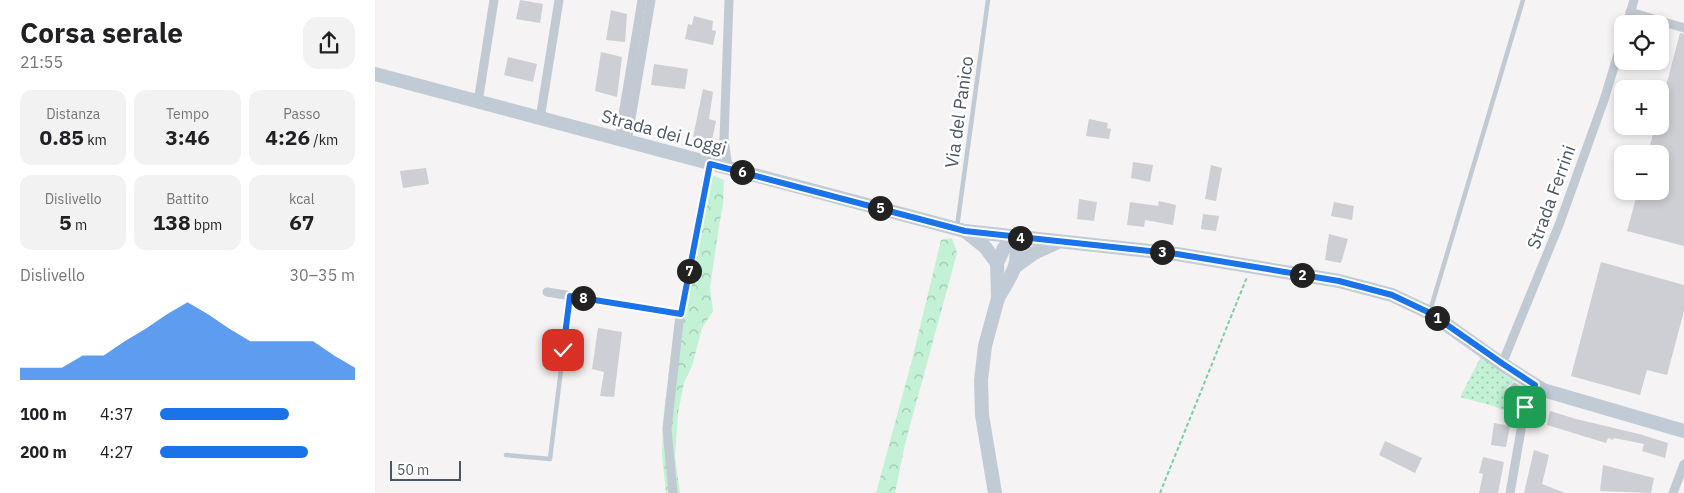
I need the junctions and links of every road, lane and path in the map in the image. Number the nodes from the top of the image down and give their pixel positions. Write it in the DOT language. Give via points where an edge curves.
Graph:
graph roads {
  1 [pos="494,0"];
  2 [pos="559,0"];
  3 [pos="641,0"];
  4 [pos="651,0"];
  5 [pos="729,0"];
  6 [pos="988,0"];
  7 [pos="1523,0"];
  8 [pos="1634,0"];
  9 [pos="1630,12"];
  10 [pos="1629,15"];
  11 [pos="1684,28"];
  12 [pos="1614,67"];
  13 [pos="375,74"];
  14 [pos="478,102"];
  15 [pos="540,118"];
  16 [pos="623,141"];
  17 [pos="710,164"];
  18 [pos="728,168"];
  19 [pos="961,230"];
  20 [pos="1014,237"];
  21 [pos="1059,242"];
  22 [pos="997,263"];
  23 [pos="1016,266"];
  24 [pos="1249,266"];
  25 [pos="547,292"];
  26 [pos="570,296"];
  27 [pos="998,298"];
  28 [pos="1430,313"];
  29 [pos="681,314"];
  30 [pos="1503,364"];
  31 [pos="1535,385"];
  32 [pos="1684,431"];
  33 [pos="506,455"];
  34 [pos="1684,464"];
  35 [pos="673,493"];
  36 [pos="995,493"];
  37 [pos="1160,493"];
  38 [pos="1510,493"];
  39 [pos="1673,493"];
  1 -- 14 [label="street"];
  2 -- 15 [label="street"];
  3 -- 16 [label="street"];
  4 -- 16 [label="street"];
  5 -- 18 [label="street" via="724,139"];
  6 -- 19 [label="lane, Via del Panico"];
  7 -- 28 [label="lane"];
  8 -- 9 [label="street"];
  9 -- 10 [label="street"];
  9 -- 11 [label="street"];
  12 -- 30 [label="street, Strada Ferrini" via="1559,225"];
  13 -- 14 [label="street, Strada dei Loggi"];
  14 -- 15 [label="street, Strada dei Loggi"];
  15 -- 16 [label="street, Strada dei Loggi"];
  16 -- 17 [label="street, Strada dei Loggi"];
  17 -- 18 [label="street, Strada dei Loggi"];
  17 -- 29 [label="street"];
  18 -- 19 [label="street, Strada dei Loggi"];
  19 -- 20 [label="street, Strada dei Loggi"];
  19 -- 22 [label="street" via="985,247"];
  20 -- 21 [label="street, Strada dei Loggi"];
  20 -- 22 [label="street"];
  20 -- 23 [label="street" via="1018,251"];
  21 -- 23 [label="street" via="1034,253"];
  21 -- 24 [label="street, Strada dei Loggi" via="1177,254"];
  22 -- 27 [label="street"];
  23 -- 27 [label="street"];
  24 -- 28 [label="street, Strada dei Loggi" via="1348,283 1392,295"];
  24 -- 37 [label="path" via="1247,279"];
  25 -- 26 [label="street"];
  26 -- 29 [label="street"];
  26 -- 33 [label="lane" via="550,459"];
  27 -- 36 [label="street" via="985,346 981,380 982,415"];
  28 -- 30 [label="street, Strada dei Loggi"];
  29 -- 35 [label="street" via="667,430"];
  30 -- 31 [label="street, Strada dei Loggi"];
  31 -- 32 [label="street, Strada dei Loggi"];
  31 -- 38 [label="street" via="1525,407"];
  34 -- 39 [label="street"];
}
